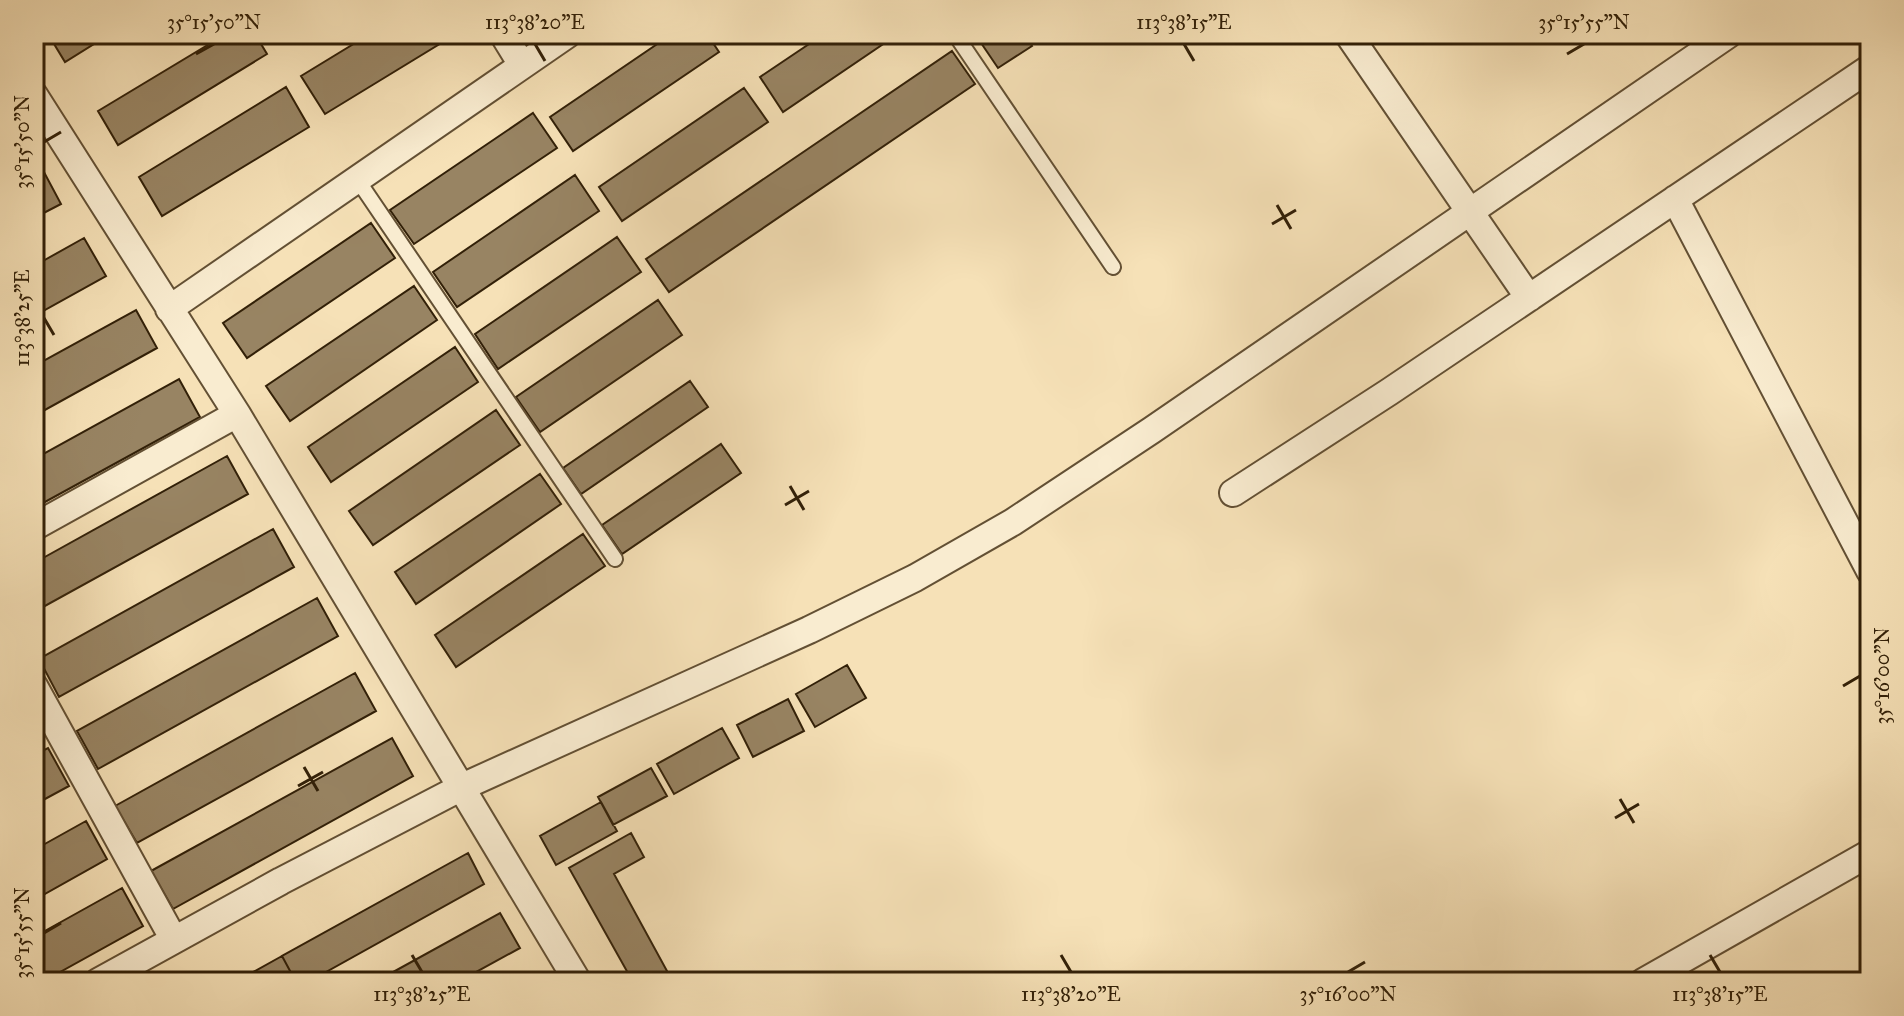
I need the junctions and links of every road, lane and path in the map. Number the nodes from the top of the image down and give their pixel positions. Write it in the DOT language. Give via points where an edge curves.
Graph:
graph roads {
  1 [pos="503,34"];
  2 [pos="568,34"];
  3 [pos="955,34"];
  4 [pos="1348,34"];
  5 [pos="1729,34"];
  6 [pos="522,65"];
  7 [pos="1870,68"];
  8 [pos="34,95"];
  9 [pos="357,179"];
  10 [pos="1675,199"];
  11 [pos="1470,213"];
  12 [pos="1113,267"];
  13 [pos="1529,298"];
  14 [pos="169,309"];
  15 [pos="237,414"];
  16 [pos="1233,493"];
  17 [pos="34,527"];
  18 [pos="615,559"];
  19 [pos="1870,571"];
  20 [pos="34,686"];
  21 [pos="462,787"];
  22 [pos="1870,853"];
  23 [pos="174,940"];
  24 [pos="98,982"];
  25 [pos="578,982"];
  26 [pos="1643,982"];
  1 -- 6 [label="street"];
  2 -- 6 [label="street"];
  3 -- 12 [label="lane"];
  4 -- 11 [label="street"];
  5 -- 11 [label="street"];
  6 -- 9 [label="street"];
  7 -- 10 [label="street"];
  8 -- 14 [label="street"];
  9 -- 14 [label="street"];
  9 -- 18 [label="lane"];
  10 -- 13 [label="street"];
  10 -- 19 [label="street"];
  11 -- 13 [label="street"];
  11 -- 21 [label="street" via="1013,522 915,578"];
  13 -- 16 [label="street"];
  14 -- 15 [label="street"];
  15 -- 17 [label="street"];
  15 -- 21 [label="street"];
  20 -- 23 [label="street"];
  21 -- 23 [label="street"];
  21 -- 25 [label="street"];
  22 -- 26 [label="street"];
  23 -- 24 [label="street"];
}
